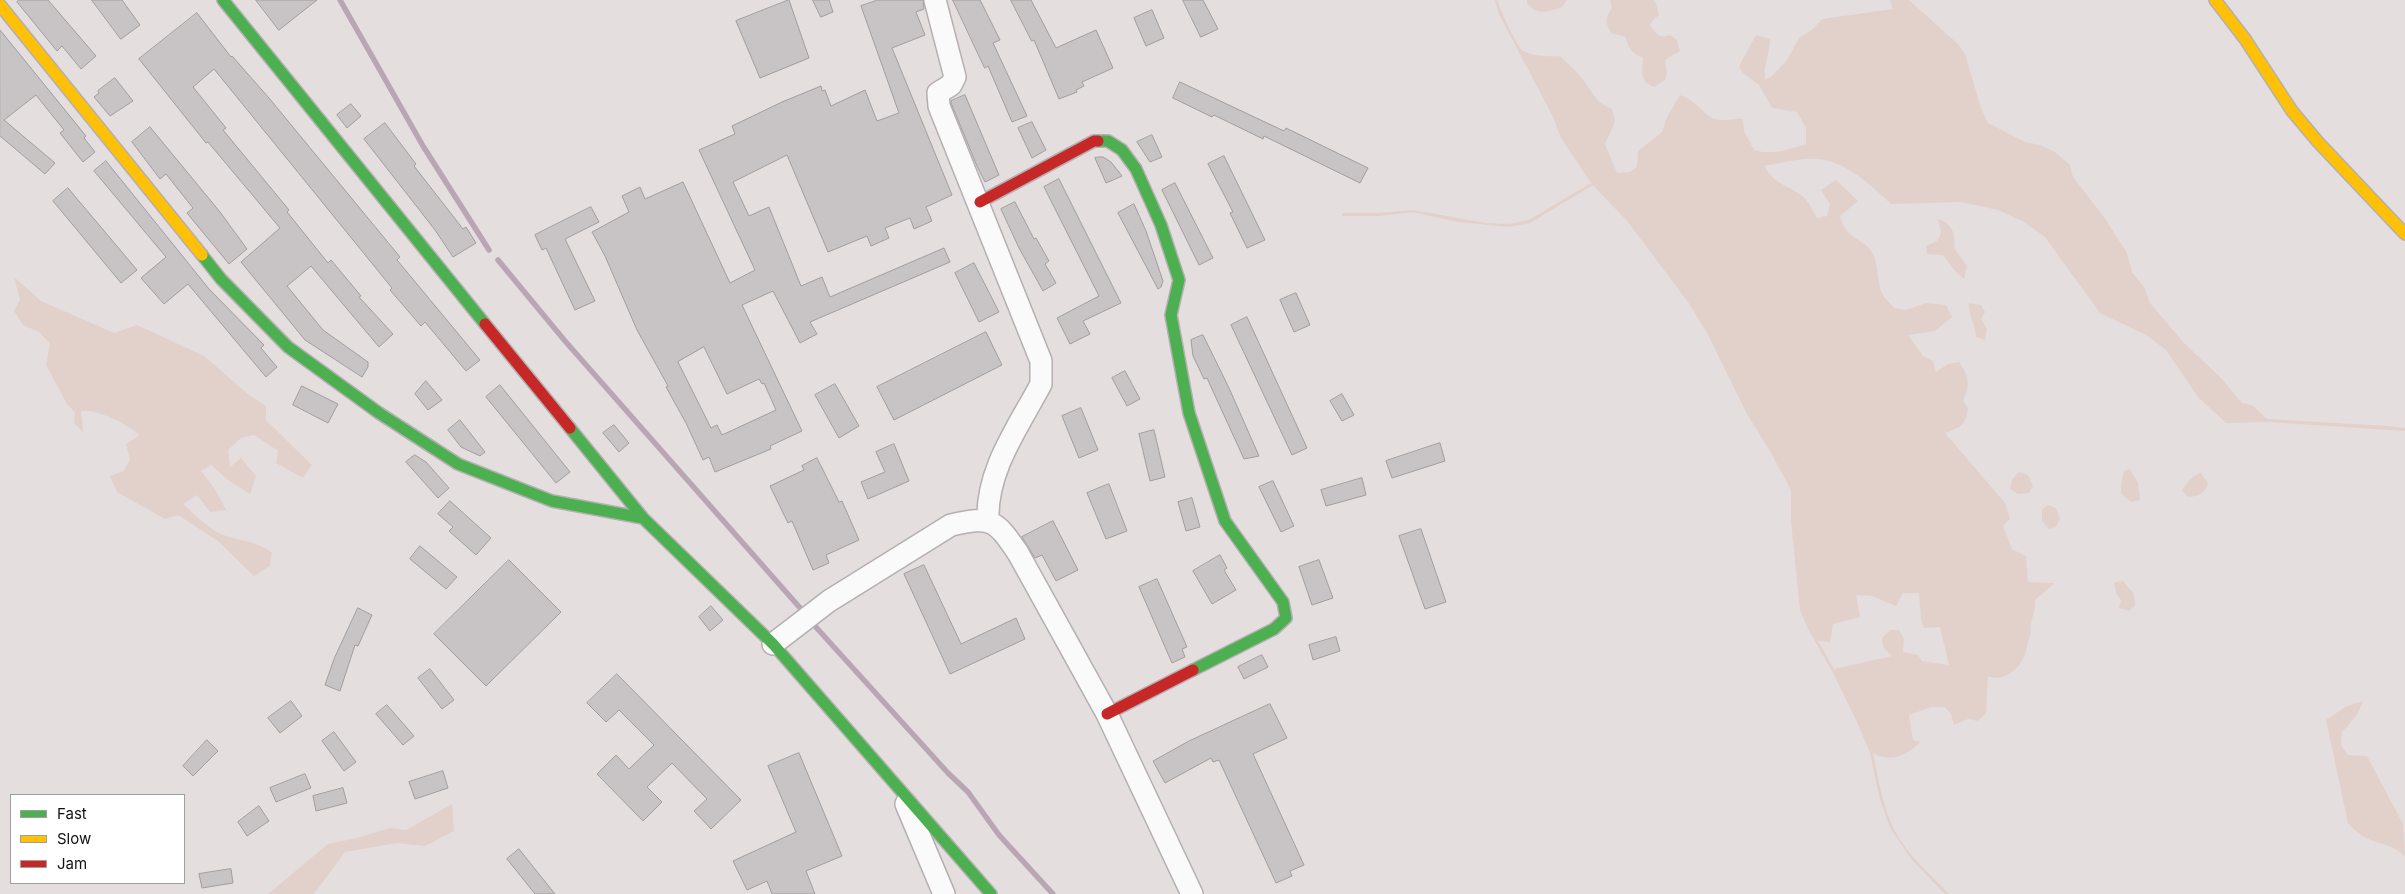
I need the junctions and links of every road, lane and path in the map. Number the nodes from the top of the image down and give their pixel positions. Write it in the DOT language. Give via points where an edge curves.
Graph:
graph roads {
  1 [pos="223,0"];
  2 [pos="934,0"];
  3 [pos="2215,0"];
  4 [pos="0,5"];
  5 [pos="980,202"];
  6 [pos="2405,234"];
  7 [pos="643,518"];
  8 [pos="988,520"];
  9 [pos="774,644"];
  10 [pos="1107,714"];
  11 [pos="902,793"];
  12 [pos="944,894"];
  13 [pos="991,894"];
  14 [pos="1192,894"];
  1 -- 7 [label="street"];
  2 -- 5 [label="street" via="955,77 951,85 938,93 939,106"];
  3 -- 6 [label="street" via="2292,111"];
  4 -- 7 [label="street" via="221,279 288,347 379,413 458,464 552,501"];
  5 -- 8 [label="street" via="1041,361 1043,374 1041,384 1004,451 987,504"];
  5 -- 10 [label="street" via="1094,141 1108,141 1122,150 1136,169 1161,225 1179,280 1171,315 1180,371 1189,413 1217,498 1226,522 1283,602 1286,618 1274,629"];
  7 -- 9 [label="street"];
  8 -- 9 [label="street" via="951,525 829,601"];
  8 -- 10 [label="street" via="1004,533 1018,553"];
  9 -- 11 [label="street"];
  10 -- 14 [label="street"];
  11 -- 12 [label="street"];
  11 -- 13 [label="street"];
}
